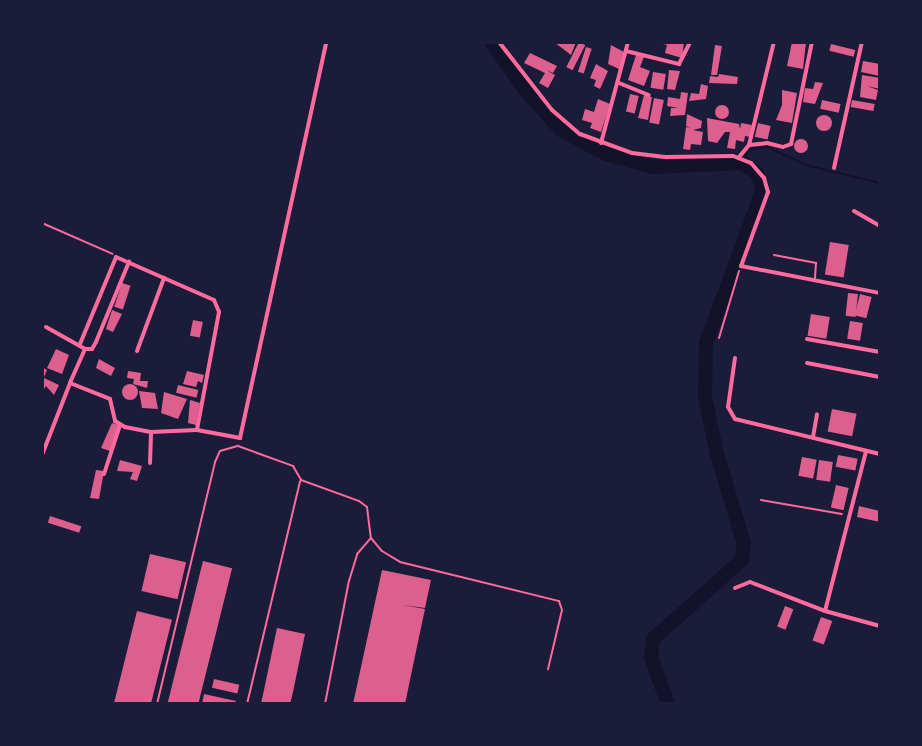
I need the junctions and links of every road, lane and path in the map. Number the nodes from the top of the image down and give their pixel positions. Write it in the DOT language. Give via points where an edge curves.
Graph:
graph roads {
  1 [pos="326,42"];
  2 [pos="499,42"];
  3 [pos="628,42"];
  4 [pos="690,42"];
  5 [pos="774,42"];
  6 [pos="812,42"];
  7 [pos="862,42"];
  8 [pos="626,51"];
  9 [pos="619,83"];
  10 [pos="649,95"];
  11 [pos="601,143"];
  12 [pos="749,145"];
  13 [pos="743,159"];
  14 [pos="834,168"];
  15 [pos="854,211"];
  16 [pos="42,223"];
  17 [pos="880,226"];
  18 [pos="774,255"];
  19 [pos="117,257"];
  20 [pos="129,262"];
  21 [pos="741,266"];
  22 [pos="164,278"];
  23 [pos="815,281"];
  24 [pos="880,293"];
  25 [pos="46,327"];
  26 [pos="719,338"];
  27 [pos="807,339"];
  28 [pos="80,344"];
  29 [pos="85,349"];
  30 [pos="137,351"];
  31 [pos="880,352"];
  32 [pos="735,358"];
  33 [pos="807,363"];
  34 [pos="880,377"];
  35 [pos="70,383"];
  36 [pos="817,414"];
  37 [pos="120,425"];
  38 [pos="197,430"];
  39 [pos="151,432"];
  40 [pos="813,437"];
  41 [pos="866,451"];
  42 [pos="880,454"];
  43 [pos="42,455"];
  44 [pos="150,463"];
  45 [pos="104,474"];
  46 [pos="301,480"];
  47 [pos="761,500"];
  48 [pos="849,515"];
  49 [pos="371,538"];
  50 [pos="735,588"];
  51 [pos="825,611"];
  52 [pos="880,626"];
  53 [pos="548,669"];
  54 [pos="157,704"];
  55 [pos="247,704"];
  56 [pos="325,704"];
  1 -- 38 [label="street" via="240,438"];
  2 -- 11 [label="street" via="564,122"];
  3 -- 8 [label="street"];
  4 -- 8 [label="street" via="679,64"];
  5 -- 12 [label="street"];
  6 -- 12 [label="street" via="791,144"];
  7 -- 14 [label="street"];
  8 -- 9 [label="street"];
  9 -- 10 [label="street"];
  9 -- 11 [label="street"];
  11 -- 13 [label="street" via="658,157"];
  12 -- 13 [label="street"];
  13 -- 21 [label="street" via="761,174 768,192"];
  15 -- 17 [label="street"];
  16 -- 19 [label="path"];
  18 -- 23 [label="lane" via="816,263"];
  19 -- 20 [label="street"];
  19 -- 28 [label="street"];
  20 -- 22 [label="street"];
  20 -- 29 [label="street" via="96,342"];
  21 -- 23 [label="street"];
  21 -- 26 [label="path"];
  22 -- 30 [label="street"];
  22 -- 38 [label="street" via="214,300 219,308"];
  23 -- 24 [label="street"];
  25 -- 28 [label="street"];
  27 -- 31 [label="street"];
  28 -- 29 [label="street"];
  29 -- 35 [label="street"];
  32 -- 40 [label="street" via="728,401 732,417"];
  33 -- 34 [label="street"];
  35 -- 37 [label="street" via="110,399"];
  35 -- 43 [label="street"];
  36 -- 40 [label="street"];
  37 -- 39 [label="street"];
  37 -- 45 [label="street"];
  38 -- 39 [label="street"];
  39 -- 44 [label="street"];
  40 -- 41 [label="street"];
  41 -- 42 [label="street"];
  41 -- 48 [label="street"];
  46 -- 49 [label="lane" via="367,507"];
  46 -- 54 [label="lane" via="293,466 244,446 220,451"];
  46 -- 55 [label="lane"];
  47 -- 48 [label="path"];
  48 -- 51 [label="street"];
  49 -- 53 [label="lane" via="400,562 559,601 562,610"];
  49 -- 56 [label="lane" via="357,554 349,581"];
  50 -- 51 [label="street" via="750,582"];
  51 -- 52 [label="street"];
}
